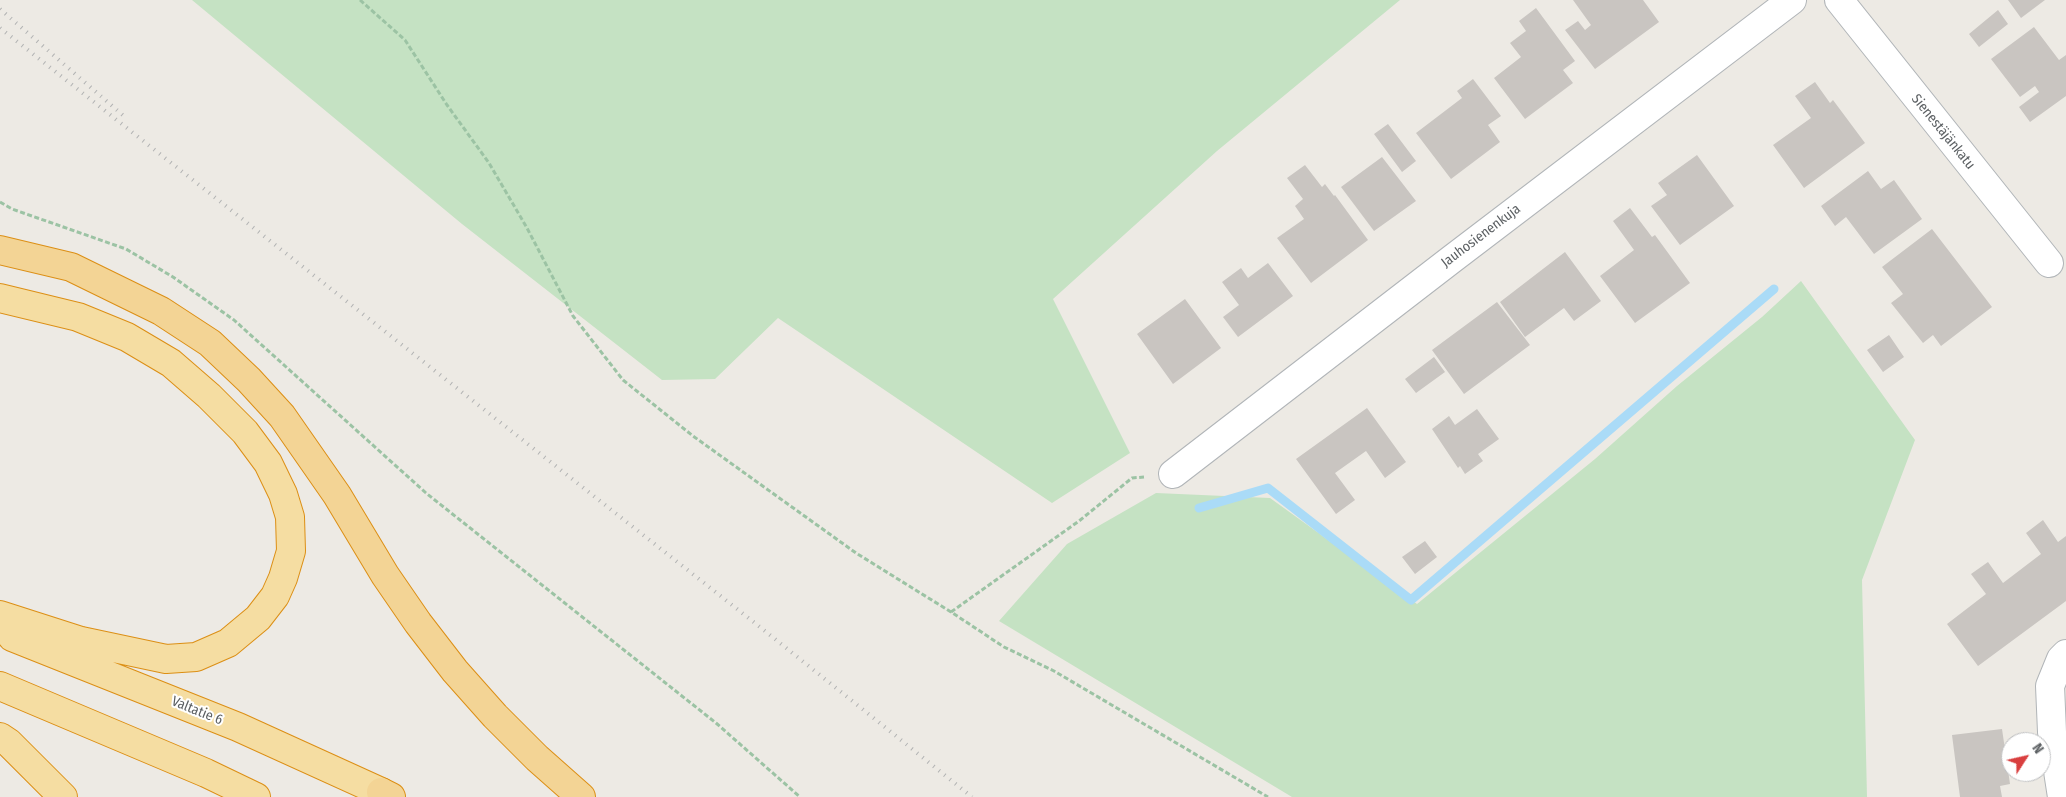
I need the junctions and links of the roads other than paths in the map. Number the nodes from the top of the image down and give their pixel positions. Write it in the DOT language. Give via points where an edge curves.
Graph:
graph roads {
  1 [pos="1792,0"];
  2 [pos="1839,0"];
  3 [pos="0,250"];
  4 [pos="2049,263"];
  5 [pos="0,298"];
  6 [pos="1172,474"];
  7 [pos="0,615"];
  8 [pos="0,632"];
  9 [pos="2066,654"];
  10 [pos="0,686"];
  11 [pos="0,737"];
  12 [pos="386,794"];
  13 [pos="63,797"];
  14 [pos="256,797"];
  15 [pos="581,797"];
  16 [pos="2062,797"];
  1 -- 6 [label="street, Jauhosienenkuja"];
  2 -- 4 [label="street, Sienestäjänkatu"];
  3 -- 15 [label="highway" via="71,267 161,311 210,343 282,416 337,495 385,575 455,671 536,758"];
  5 -- 7 [label="highway" via="78,317 127,337 171,363 245,432 268,463 290,517 292,551 275,596 258,618 228,643 196,657 166,659 81,641"];
  8 -- 12 [label="highway, Valtatie 6" via="238,727"];
  9 -- 16 [label="street" via="2050,686 2052,732"];
  10 -- 14 [label="highway"];
  11 -- 13 [label="highway"];
}
